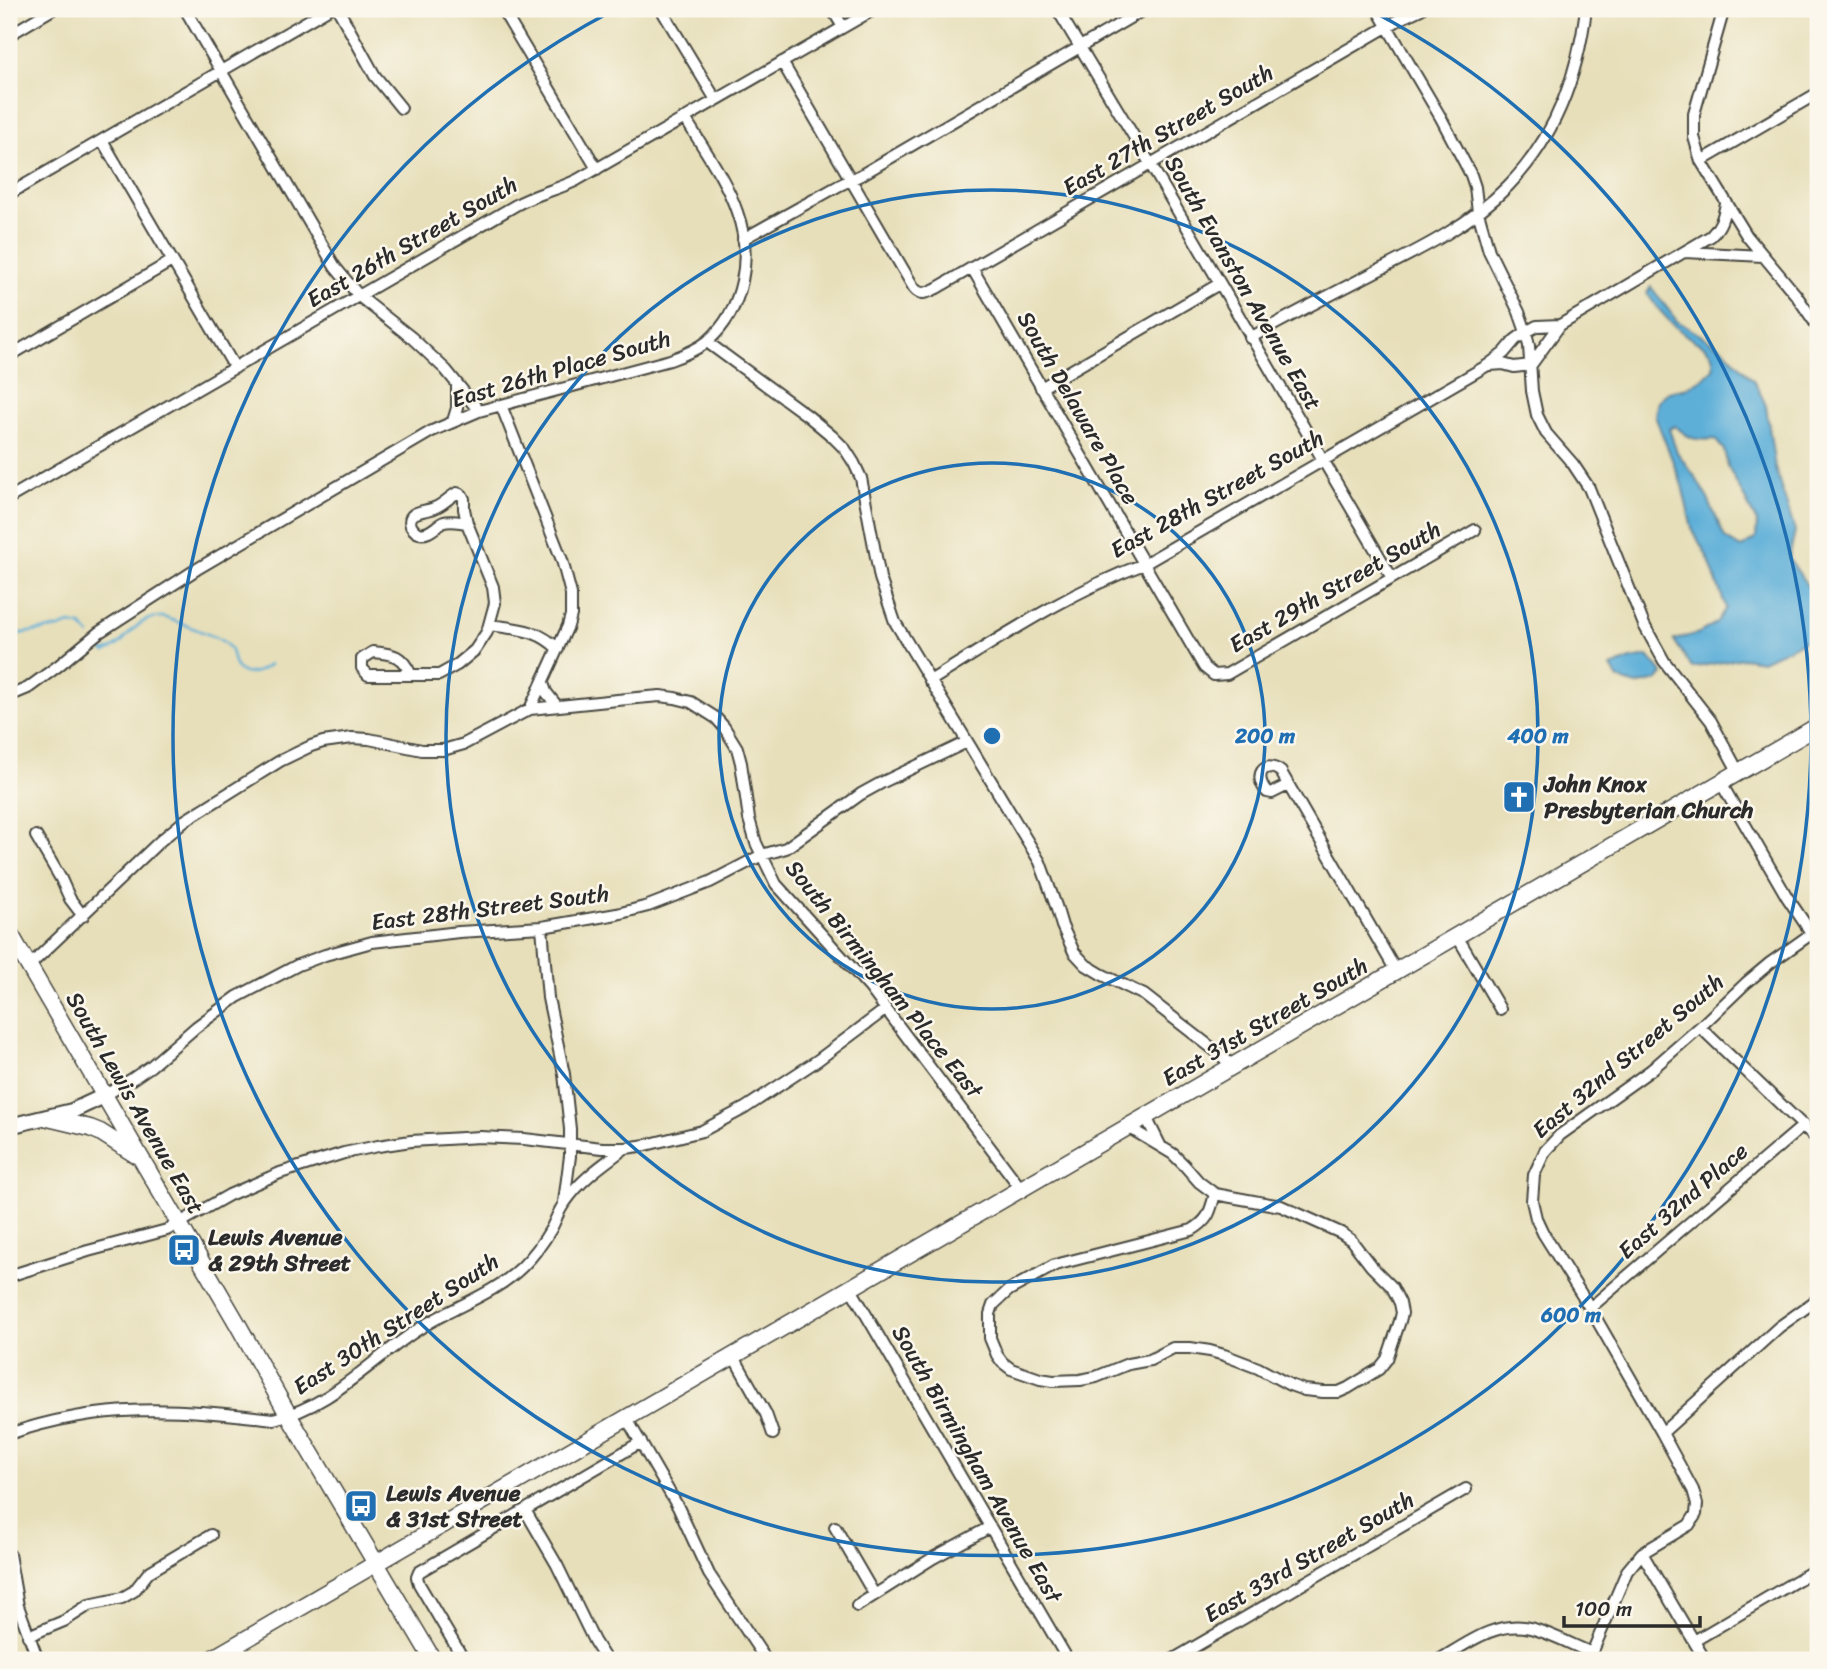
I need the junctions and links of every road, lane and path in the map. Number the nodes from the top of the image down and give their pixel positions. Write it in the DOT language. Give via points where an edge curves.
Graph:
graph roads {
  1 [pos="53,9"];
  2 [pos="185,9"];
  3 [pos="328,9"];
  4 [pos="338,9"];
  5 [pos="502,9"];
  6 [pos="661,9"];
  7 [pos="832,9"];
  8 [pos="875,9"];
  9 [pos="1057,9"];
  10 [pos="1145,9"];
  11 [pos="1377,9"];
  12 [pos="1421,9"];
  13 [pos="1586,9"];
  14 [pos="1724,9"];
  15 [pos="843,27"];
  16 [pos="1387,27"];
  17 [pos="9,34"];
  18 [pos="1080,47"];
  19 [pos="782,62"];
  20 [pos="220,71"];
  21 [pos="1818,93"];
  22 [pos="716,100"];
  23 [pos="401,108"];
  24 [pos="685,118"];
  25 [pos="102,140"];
  26 [pos="1701,161"];
  27 [pos="1150,164"];
  28 [pos="597,169"];
  29 [pos="850,179"];
  30 [pos="9,194"];
  31 [pos="1726,204"];
  32 [pos="1479,212"];
  33 [pos="743,239"];
  34 [pos="1683,252"];
  35 [pos="1763,256"];
  36 [pos="172,261"];
  37 [pos="972,268"];
  38 [pos="1219,284"];
  39 [pos="359,296"];
  40 [pos="1560,325"];
  41 [pos="1818,327"];
  42 [pos="1526,331"];
  43 [pos="1250,338"];
  44 [pos="707,342"];
  45 [pos="9,356"];
  46 [pos="1488,365"];
  47 [pos="1531,365"];
  48 [pos="235,368"];
  49 [pos="457,386"];
  50 [pos="1041,388"];
  51 [pos="501,405"];
  52 [pos="479,411"];
  53 [pos="453,421"];
  54 [pos="1322,460"];
  55 [pos="9,498"];
  56 [pos="467,523"];
  57 [pos="1475,530"];
  58 [pos="1144,564"];
  59 [pos="1392,578"];
  60 [pos="490,625"];
  61 [pos="558,649"];
  62 [pos="411,675"];
  63 [pos="1214,675"];
  64 [pos="930,681"];
  65 [pos="543,683"];
  66 [pos="9,696"];
  67 [pos="557,706"];
  68 [pos="530,709"];
  69 [pos="1818,726"];
  70 [pos="967,742"];
  71 [pos="1739,773"];
  72 [pos="1721,783"];
  73 [pos="1288,785"];
  74 [pos="36,836"];
  75 [pos="762,855"];
  76 [pos="83,916"];
  77 [pos="542,927"];
  78 [pos="9,932"];
  79 [pos="1457,936"];
  80 [pos="1815,939"];
  81 [pos="29,966"];
  82 [pos="1396,971"];
  83 [pos="886,1009"];
  84 [pos="1500,1009"];
  85 [pos="1700,1027"];
  86 [pos="1234,1067"];
  87 [pos="104,1096"];
  88 [pos="1146,1117"];
  89 [pos="48,1118"];
  90 [pos="1804,1125"];
  91 [pos="9,1126"];
  92 [pos="1128,1127"];
  93 [pos="1818,1140"];
  94 [pos="571,1144"];
  95 [pos="1160,1147"];
  96 [pos="626,1148"];
  97 [pos="141,1159"];
  98 [pos="1022,1189"];
  99 [pos="1215,1194"];
  100 [pos="564,1202"];
  101 [pos="178,1223"];
  102 [pos="9,1276"];
  103 [pos="851,1289"];
  104 [pos="1818,1299"];
  105 [pos="1590,1308"];
  106 [pos="734,1357"];
  107 [pos="289,1416"];
  108 [pos="627,1419"];
  109 [pos="1662,1433"];
  110 [pos="9,1434"];
  111 [pos="773,1434"];
  112 [pos="641,1442"];
  113 [pos="1466,1489"];
  114 [pos="525,1510"];
  115 [pos="835,1527"];
  116 [pos="990,1527"];
  117 [pos="211,1535"];
  118 [pos="1642,1553"];
  119 [pos="9,1554"];
  120 [pos="377,1564"];
  121 [pos="1818,1568"];
  122 [pos="874,1594"];
  123 [pos="857,1606"];
  124 [pos="13,1608"];
  125 [pos="28,1636"];
  126 [pos="1694,1641"];
  127 [pos="237,1645"];
  128 [pos="1591,1657"];
  129 [pos="38,1660"];
  130 [pos="210,1660"];
  131 [pos="246,1660"];
  132 [pos="433,1660"];
  133 [pos="464,1660"];
  134 [pos="606,1660"];
  135 [pos="766,1660"];
  136 [pos="1068,1660"];
  137 [pos="1172,1660"];
  138 [pos="1439,1660"];
  139 [pos="1705,1660"];
  1 -- 17 [label="street"];
  2 -- 20 [label="street"];
  3 -- 20 [label="street"];
  4 -- 23 [label="street" via="375,76"];
  5 -- 28 [label="street"];
  6 -- 22 [label="street"];
  7 -- 15 [label="street"];
  8 -- 15 [label="street, East 26th Street South"];
  9 -- 18 [label="street, South Evanston Avenue East"];
  10 -- 18 [label="street"];
  11 -- 16 [label="street"];
  12 -- 16 [label="street, East 27th Street South"];
  13 -- 32 [label="street" via="1570,85 1550,130 1523,169"];
  14 -- 26 [label="street" via="1694,114"];
  15 -- 19 [label="street, East 26th Street South"];
  16 -- 27 [label="street, East 27th Street South"];
  16 -- 32 [label="street" via="1465,163"];
  18 -- 27 [label="street, South Evanston Avenue East"];
  18 -- 29 [label="street"];
  19 -- 22 [label="street, East 26th Street South"];
  19 -- 29 [label="street"];
  20 -- 25 [label="street"];
  20 -- 39 [label="street" via="328,257"];
  21 -- 26 [label="street"];
  22 -- 24 [label="street, East 26th Street South"];
  24 -- 28 [label="street, East 26th Street South"];
  24 -- 33 [label="street, East 26th Place South" via="727,188"];
  25 -- 30 [label="street"];
  25 -- 36 [label="street"];
  26 -- 31 [label="street"];
  27 -- 37 [label="street, East 27th Street South"];
  27 -- 38 [label="street, South Evanston Avenue East"];
  28 -- 39 [label="street, East 26th Street South" via="527,199"];
  29 -- 33 [label="street"];
  29 -- 37 [label="street, East 27th Street South" via="918,293"];
  31 -- 34 [label="street" via="1718,229"];
  31 -- 35 [label="street"];
  32 -- 42 [label="street" via="1489,251"];
  32 -- 43 [label="street" via="1412,254"];
  33 -- 44 [label="street, East 26th Place South" via="744,271 737,299"];
  34 -- 35 [label="street"];
  34 -- 40 [label="street"];
  35 -- 41 [label="street"];
  36 -- 45 [label="street"];
  36 -- 48 [label="street"];
  37 -- 50 [label="street, South Delaware Place"];
  38 -- 43 [label="street, South Evanston Avenue East"];
  38 -- 50 [label="street"];
  39 -- 48 [label="street, East 26th Street South"];
  39 -- 49 [label="street" via="430,355"];
  40 -- 42 [label="street"];
  40 -- 47 [label="street"];
  42 -- 46 [label="street, East 28th Street South"];
  42 -- 47 [label="street"];
  43 -- 54 [label="street, South Evanston Avenue East"];
  44 -- 51 [label="street, East 26th Place South" via="670,360"];
  44 -- 64 [label="street" via="808,416 850,456 861,478 886,598"];
  46 -- 47 [label="street"];
  46 -- 54 [label="street, East 28th Street South"];
  47 -- 71 [label="street" via="1541,424 1589,488 1653,643 1710,721"];
  48 -- 55 [label="street, East 26th Street South"];
  49 -- 52 [label="street"];
  49 -- 53 [label="street"];
  50 -- 58 [label="street, South Delaware Place"];
  51 -- 52 [label="street, East 26th Place South"];
  51 -- 61 [label="street" via="571,594 571,614"];
  52 -- 53 [label="street, East 26th Place South"];
  53 -- 66 [label="street, East 26th Place South" via="197,569 97,633 28,688"];
  54 -- 58 [label="street, East 28th Street South"];
  54 -- 59 [label="street, South Evanston Avenue East"];
  56 -- 56 [label="street" via="444,522 422,534 414,530 411,520 417,512 434,509 457,493 464,499"];
  56 -- 60 [label="street" via="494,587"];
  57 -- 59 [label="street, East 29th Street South"];
  58 -- 63 [label="street, South Delaware Place" via="1204,667"];
  58 -- 64 [label="street, East 28th Street South" via="1077,593"];
  59 -- 63 [label="street, East 29th Street South" via="1227,674"];
  60 -- 61 [label="street" via="535,633"];
  60 -- 62 [label="street" via="475,650 457,665 435,676"];
  61 -- 65 [label="street"];
  64 -- 70 [label="street"];
  65 -- 67 [label="street"];
  65 -- 68 [label="street"];
  67 -- 68 [label="street, South Birmingham Place East"];
  67 -- 75 [label="street, South Birmingham Place East" via="660,696 705,709 737,748 749,819"];
  68 -- 76 [label="street" via="464,744 443,750 352,738 311,746 184,821"];
  69 -- 71 [label="main road, East 31st Street South"];
  70 -- 75 [label="street, East 28th Street South" via="871,788 786,848"];
  70 -- 86 [label="street" via="1040,862 1074,952 1086,965 1144,995"];
  71 -- 72 [label="main road, East 31st Street South"];
  72 -- 79 [label="main road, East 31st Street South"];
  72 -- 80 [label="street"];
  73 -- 82 [label="street"];
  74 -- 76 [label="street"];
  75 -- 77 [label="street, East 28th Street South" via="710,882 648,905"];
  75 -- 83 [label="street, South Birmingham Place East" via="776,884"];
  76 -- 81 [label="street"];
  77 -- 87 [label="street, East 28th Street South" via="398,938 316,958 237,997 151,1066"];
  77 -- 94 [label="street"];
  78 -- 81 [label="main road, South Lewis Avenue East"];
  79 -- 82 [label="main road, East 31st Street South"];
  79 -- 84 [label="street"];
  80 -- 85 [label="street, East 32nd Street South" via="1754,976"];
  81 -- 87 [label="main road, South Lewis Avenue East"];
  82 -- 86 [label="main road, East 31st Street South"];
  83 -- 96 [label="street, East 30th Street South" via="745,1108 702,1131"];
  83 -- 98 [label="street, South Birmingham Place East"];
  85 -- 90 [label="street"];
  85 -- 105 [label="street, East 32nd Street South" via="1552,1143 1536,1168 1532,1201 1536,1218"];
  86 -- 88 [label="main road, East 31st Street South"];
  87 -- 89 [label="street"];
  87 -- 97 [label="main road, South Lewis Avenue East"];
  88 -- 92 [label="main road, East 31st Street South"];
  88 -- 95 [label="street"];
  89 -- 91 [label="street"];
  89 -- 97 [label="main road" via="100,1132"];
  90 -- 93 [label="street"];
  90 -- 105 [label="street, East 32nd Place"];
  92 -- 95 [label="street"];
  92 -- 98 [label="main road, East 31st Street South"];
  94 -- 96 [label="street, East 30th Street South"];
  94 -- 100 [label="street, East 30th Street South"];
  94 -- 101 [label="street" via="480,1137 378,1146 280,1173"];
  95 -- 99 [label="street"];
  96 -- 100 [label="street, East 30th Street South"];
  97 -- 101 [label="main road, South Lewis Avenue East"];
  98 -- 103 [label="main road, East 31st Street South"];
  99 -- 99 [label="street" via="1208,1217 1192,1230 1055,1265 1010,1290 990,1314 990,1338 1002,1362 1040,1379 1080,1380 1181,1347 1224,1355 1290,1385 1323,1392 1349,1388 1379,1369 1393,1346 1401,1303 1357,1246 1340,1233 1280,1206"];
  100 -- 107 [label="street, East 30th Street South" via="540,1247 509,1280 425,1325 336,1390"];
  101 -- 102 [label="street"];
  101 -- 107 [label="main road, South Lewis Avenue East"];
  103 -- 106 [label="main road, East 31st Street South"];
  103 -- 116 [label="street, South Birmingham Avenue East"];
  104 -- 109 [label="street" via="1779,1327"];
  105 -- 109 [label="street"];
  106 -- 108 [label="main road, East 31st Street South"];
  106 -- 111 [label="street"];
  107 -- 110 [label="street, East 30th Street South" via="273,1419 140,1409 97,1413"];
  107 -- 120 [label="main road, South Lewis Avenue East"];
  108 -- 112 [label="street"];
  108 -- 120 [label="main road, East 31st Street South"];
  109 -- 118 [label="street" via="1693,1490 1696,1514 1689,1525"];
  112 -- 114 [label="street"];
  112 -- 135 [label="street" via="709,1574"];
  113 -- 137 [label="street, East 33rd Street South"];
  114 -- 133 [label="street" via="423,1568 417,1577"];
  114 -- 134 [label="street"];
  115 -- 122 [label="street"];
  116 -- 122 [label="street"];
  116 -- 136 [label="street, South Birmingham Avenue East"];
  117 -- 125 [label="street" via="149,1572 122,1598 89,1605"];
  118 -- 126 [label="street"];
  118 -- 128 [label="street" via="1627,1571"];
  119 -- 124 [label="street"];
  120 -- 127 [label="main road, East 31st Street South"];
  120 -- 132 [label="main road, South Lewis Avenue East"];
  121 -- 126 [label="street"];
  122 -- 123 [label="street"];
  124 -- 125 [label="street"];
  125 -- 129 [label="street"];
  126 -- 139 [label="street"];
  127 -- 130 [label="main road, East 31st Street South"];
  127 -- 131 [label="street"];
  128 -- 138 [label="street" via="1518,1626 1493,1630"];
}
